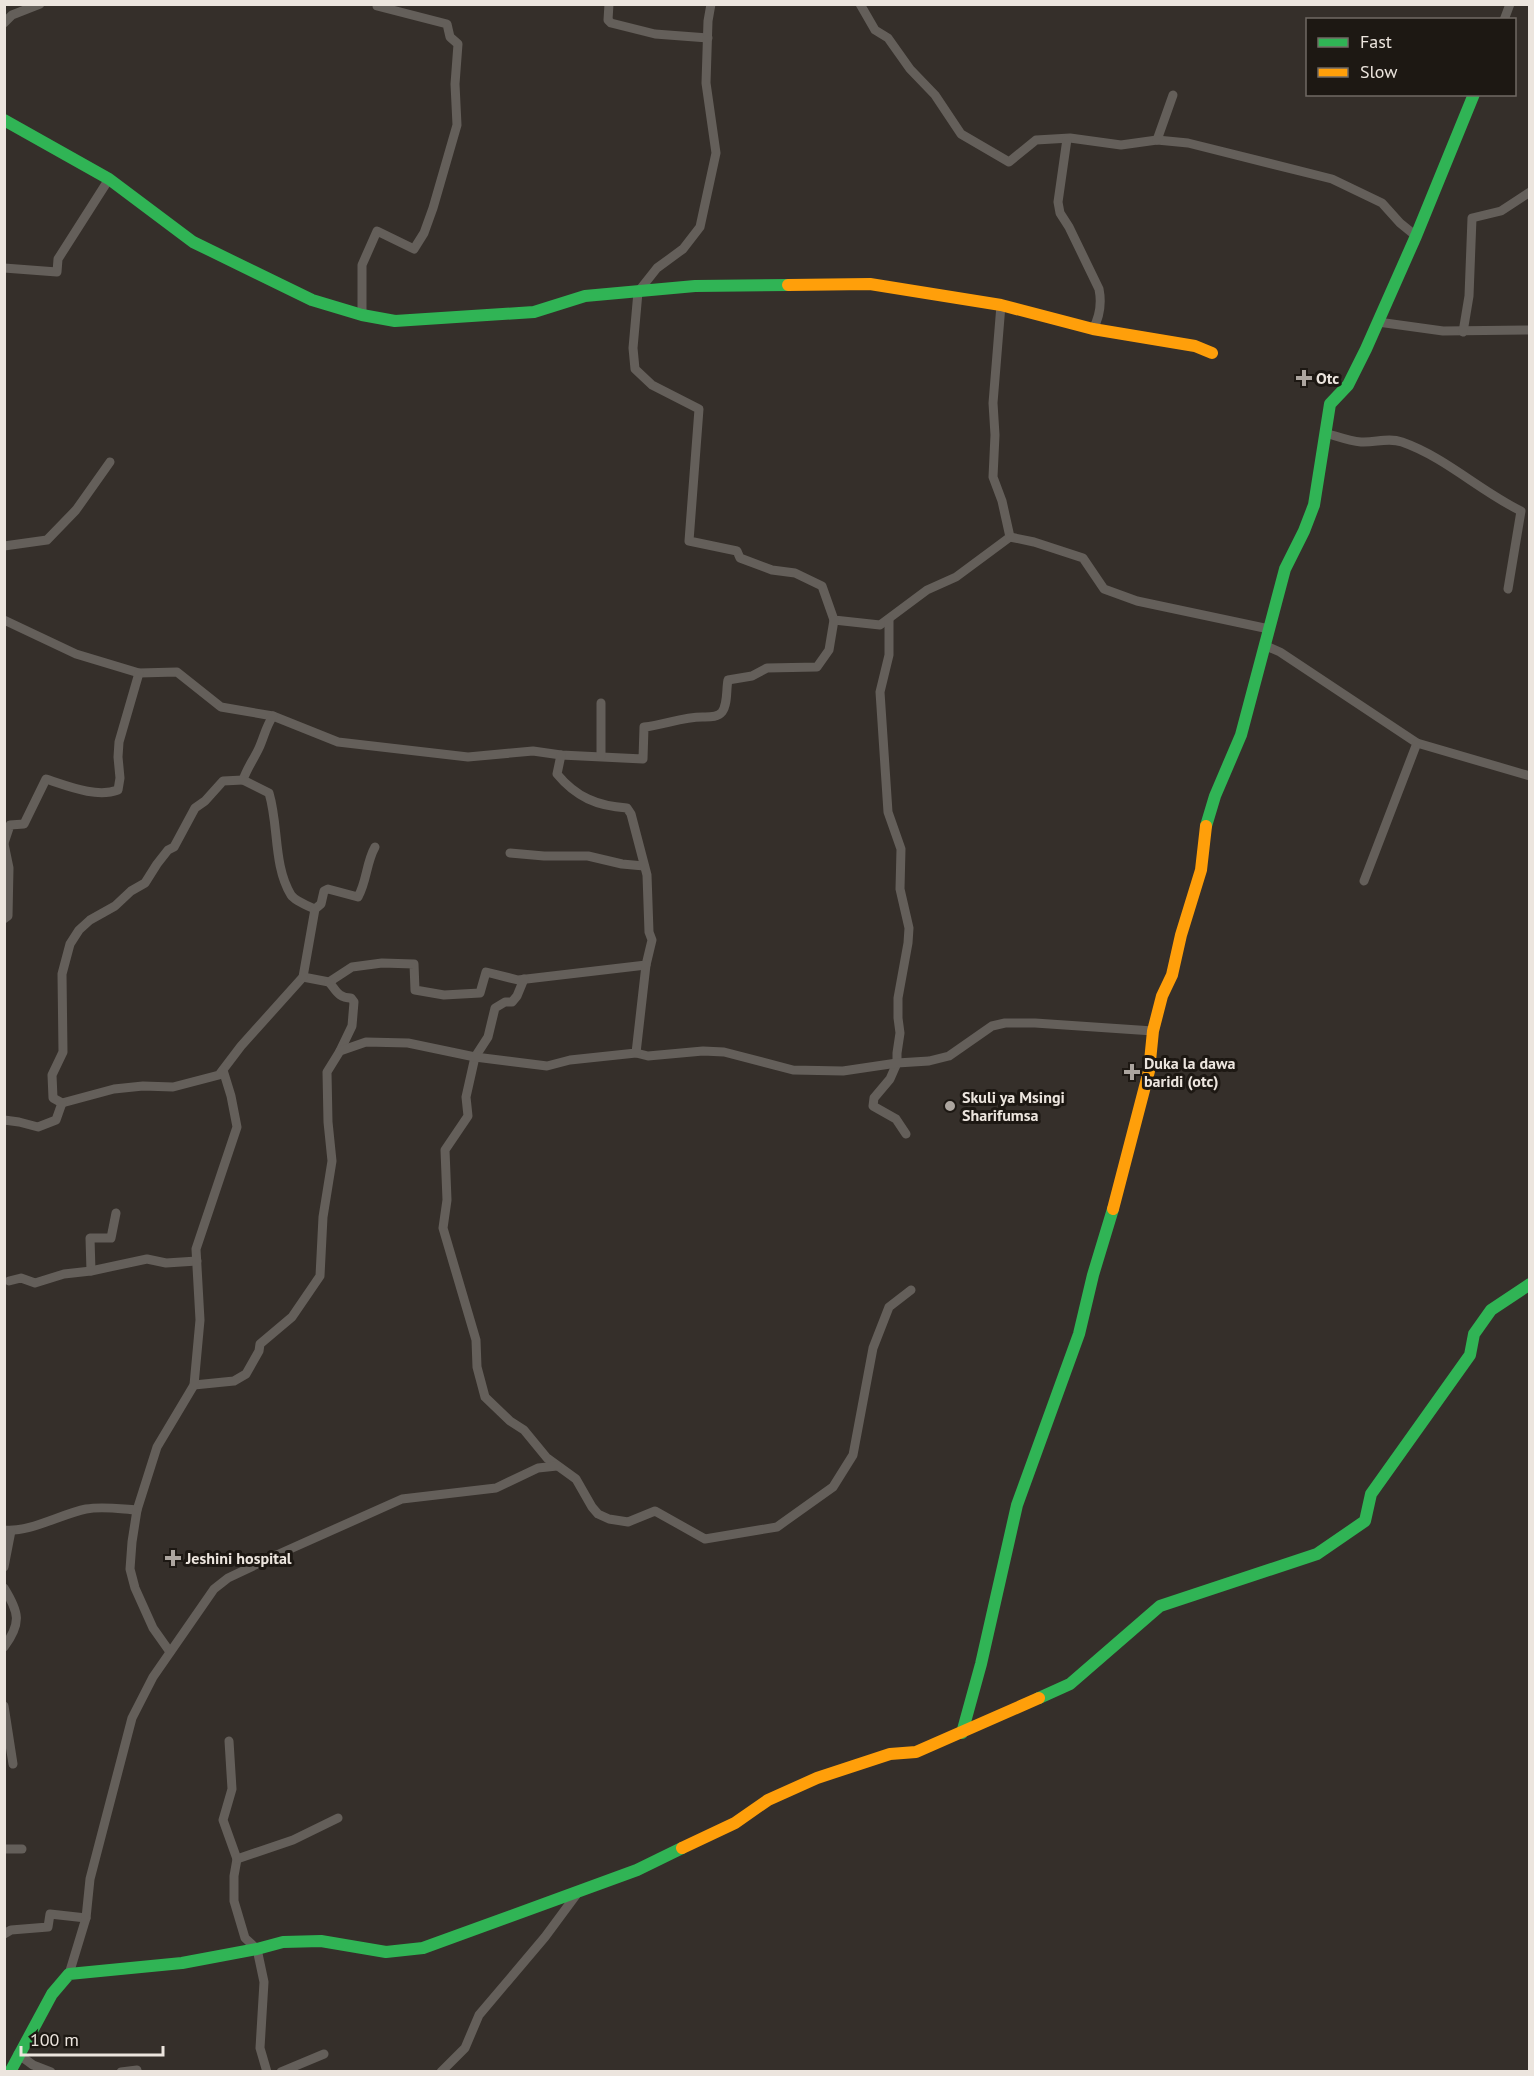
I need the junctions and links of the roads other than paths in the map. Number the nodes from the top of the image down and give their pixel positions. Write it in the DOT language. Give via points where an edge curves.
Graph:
graph roads {
  1 [pos="40,4"];
  2 [pos="377,4"];
  3 [pos="609,4"];
  4 [pos="711,4"];
  5 [pos="860,4"];
  6 [pos="4,23"];
  7 [pos="708,38"];
  8 [pos="1173,95"];
  9 [pos="1473,96"];
  10 [pos="4,120"];
  11 [pos="1067,139"];
  12 [pos="1158,140"];
  13 [pos="109,179"];
  14 [pos="1530,192"];
  15 [pos="1416,236"];
  16 [pos="4,268"];
  17 [pos="638,292"];
  18 [pos="1001,305"];
  19 [pos="362,315"];
  20 [pos="1378,322"];
  21 [pos="1094,330"];
  22 [pos="1530,330"];
  23 [pos="1463,332"];
  24 [pos="1212,353"];
  25 [pos="1325,433"];
  26 [pos="110,462"];
  27 [pos="1525,513"];
  28 [pos="1010,537"];
  29 [pos="4,546"];
  30 [pos="1508,589"];
  31 [pos="888,618"];
  32 [pos="4,620"];
  33 [pos="834,620"];
  34 [pos="1269,629"];
  35 [pos="1264,645"];
  36 [pos="139,673"];
  37 [pos="601,703"];
  38 [pos="273,716"];
  39 [pos="1417,743"];
  40 [pos="561,755"];
  41 [pos="601,756"];
  42 [pos="1530,776"];
  43 [pos="243,780"];
  44 [pos="4,844"];
  45 [pos="375,847"];
  46 [pos="510,853"];
  47 [pos="644,866"];
  48 [pos="1364,881"];
  49 [pos="315,909"];
  50 [pos="4,919"];
  51 [pos="646,965"];
  52 [pos="303,977"];
  53 [pos="524,979"];
  54 [pos="328,982"];
  55 [pos="1153,1031"];
  56 [pos="340,1051"];
  57 [pos="636,1053"];
  58 [pos="474,1057"];
  59 [pos="897,1063"];
  60 [pos="223,1070"];
  61 [pos="62,1103"];
  62 [pos="4,1120"];
  63 [pos="906,1134"];
  64 [pos="116,1213"];
  65 [pos="197,1261"];
  66 [pos="91,1271"];
  67 [pos="9,1281"];
  68 [pos="1530,1284"];
  69 [pos="911,1290"];
  70 [pos="194,1385"];
  71 [pos="557,1466"];
  72 [pos="137,1510"];
  73 [pos="8,1531"];
  74 [pos="4,1567"];
  75 [pos="4,1588"];
  76 [pos="4,1647"];
  77 [pos="170,1652"];
  78 [pos="4,1706"];
  79 [pos="962,1733"];
  80 [pos="229,1741"];
  81 [pos="13,1764"];
  82 [pos="338,1818"];
  83 [pos="4,1849"];
  84 [pos="22,1849"];
  85 [pos="237,1859"];
  86 [pos="580,1889"];
  87 [pos="86,1917"];
  88 [pos="4,1934"];
  89 [pos="257,1949"];
  90 [pos="69,1974"];
  91 [pos="18,2054"];
  92 [pos="324,2054"];
  93 [pos="137,2070"];
  94 [pos="10,2072"];
  95 [pos="51,2072"];
  96 [pos="121,2072"];
  97 [pos="267,2072"];
  98 [pos="281,2072"];
  99 [pos="441,2072"];
  1 -- 6 [label="street" via="12,15"];
  2 -- 19 [label="street" via="447,24 450,37 458,44 457,125 433,208 414,249 377,231 362,265"];
  3 -- 7 [label="street" via="610,23 655,34"];
  4 -- 7 [label="street"];
  5 -- 11 [label="street" via="875,30 888,38 961,134 1010,162 1036,140"];
  7 -- 17 [label="street" via="706,83 716,153 700,227"];
  8 -- 12 [label="street"];
  9 -- 15 [label="street"];
  10 -- 13 [label="street"];
  11 -- 12 [label="street" via="1121,145"];
  11 -- 21 [label="street" via="1058,202 1099,289 1100,311"];
  12 -- 15 [label="street" via="1188,143 1332,179 1382,203"];
  13 -- 16 [label="street" via="58,259 57,272"];
  13 -- 19 [label="street" via="193,242 312,300"];
  14 -- 23 [label="street" via="1501,211 1472,218 1469,296"];
  15 -- 20 [label="street"];
  17 -- 18 [label="street" via="695,286 870,284"];
  17 -- 19 [label="street" via="585,296 534,312 395,321"];
  17 -- 33 [label="street" via="635,369 652,385 699,409 689,541 737,551 740,558 772,570 795,573 822,586"];
  18 -- 21 [label="street"];
  18 -- 28 [label="street" via="993,403 993,477"];
  20 -- 23 [label="street"];
  20 -- 25 [label="street" via="1348,385 1330,404"];
  21 -- 24 [label="street" via="1195,346"];
  22 -- 23 [label="street"];
  25 -- 27 [label="street" via="1362,442 1399,441"];
  25 -- 34 [label="street" via="1314,505 1286,569"];
  26 -- 29 [label="street" via="83,501 47,540"];
  27 -- 30 [label="street"];
  28 -- 31 [label="street" via="956,577 927,590"];
  28 -- 34 [label="street" via="1083,558 1104,589 1137,601"];
  31 -- 33 [label="street" via="880,625"];
  31 -- 59 [label="street" via="889,655 880,692 888,812 901,849 900,889 909,928 898,998"];
  32 -- 36 [label="street" via="76,654"];
  33 -- 41 [label="street" via="829,650 817,667 767,668 752,676 728,680 721,714 644,727 643,759"];
  34 -- 35 [label="street"];
  35 -- 39 [label="street"];
  35 -- 55 [label="street" via="1241,735 1204,832 1201,870"];
  36 -- 38 [label="street" via="177,672 221,707"];
  36 -- 44 [label="street" via="119,742 118,790 108,794 46,779 24,824 10,825"];
  37 -- 41 [label="street"];
  38 -- 40 [label="street" via="338,742 468,758 533,751"];
  38 -- 43 [label="street"];
  39 -- 42 [label="street"];
  39 -- 48 [label="street"];
  40 -- 41 [label="street"];
  40 -- 47 [label="street" via="557,774 568,788 599,805 627,808"];
  43 -- 49 [label="street" via="269,793 280,866 292,897"];
  43 -- 61 [label="street" via="223,781 195,808 174,847 145,883 90,920 70,944 62,974 63,1052 52,1075 53,1098"];
  44 -- 50 [label="street" via="9,868 8,916"];
  45 -- 49 [label="street" via="358,897 328,889"];
  46 -- 47 [label="street" via="588,856"];
  47 -- 51 [label="street" via="652,940"];
  49 -- 52 [label="street"];
  51 -- 53 [label="street"];
  51 -- 57 [label="street"];
  52 -- 54 [label="street"];
  52 -- 60 [label="street"];
  53 -- 54 [label="street" via="486,972 480,993 444,995 415,990 414,964 382,963 352,967"];
  53 -- 58 [label="street" via="512,1002 495,1008 488,1037"];
  54 -- 56 [label="street" via="335,992 354,1002 352,1026"];
  55 -- 59 [label="street" via="1005,1023 992,1026 949,1056"];
  55 -- 79 [label="street" via="1149,1071 1122,1179 1092,1275 1079,1334 1017,1505"];
  56 -- 58 [label="street" via="366,1042 408,1043"];
  56 -- 70 [label="street" via="327,1072 332,1161 323,1217 320,1276 292,1317 260,1344 246,1374 234,1381"];
  57 -- 58 [label="street" via="547,1066"];
  57 -- 59 [label="street" via="648,1056 724,1052 792,1070 843,1071"];
  58 -- 71 [label="street" via="466,1097 468,1116 445,1150 447,1200 443,1228 476,1340 477,1366 485,1397 524,1430"];
  59 -- 63 [label="street" via="874,1098 873,1106 896,1119"];
  60 -- 61 [label="street" via="219,1075 173,1087 114,1089"];
  60 -- 65 [label="street" via="237,1127 196,1249"];
  61 -- 62 [label="street" via="56,1120 38,1127"];
  64 -- 66 [label="street" via="111,1239 90,1239"];
  65 -- 66 [label="street" via="166,1263 147,1259"];
  65 -- 70 [label="street" via="200,1320"];
  66 -- 67 [label="street" via="35,1283 21,1278"];
  68 -- 79 [label="street" via="1491,1310 1474,1334 1470,1355 1371,1494 1365,1521 1317,1554 1160,1606 1070,1684"];
  69 -- 71 [label="street" via="888,1307 873,1348 853,1455 832,1487 777,1527 705,1539 655,1511 628,1522 609,1519 592,1507 576,1479"];
  70 -- 72 [label="street" via="157,1447"];
  71 -- 77 [label="street" via="538,1468 496,1488 402,1499 228,1578 214,1589"];
  72 -- 73 [label="street" via="88,1509"];
  72 -- 77 [label="street" via="130,1569 153,1628"];
  73 -- 74 [label="street"];
  75 -- 76 [label="street" via="18,1617 12,1638"];
  77 -- 87 [label="street" via="132,1718 90,1879"];
  78 -- 81 [label="street"];
  79 -- 86 [label="street" via="916,1752 890,1754 817,1778 637,1870"];
  80 -- 85 [label="street" via="232,1789 223,1820"];
  82 -- 85 [label="street" via="293,1840"];
  83 -- 84 [label="street"];
  85 -- 89 [label="street" via="234,1901 245,1938"];
  86 -- 89 [label="street" via="423,1948 386,1952 321,1941 283,1942"];
  86 -- 99 [label="street" via="479,2015 465,2048"];
  87 -- 88 [label="street" via="50,1914 48,1928 11,1930"];
  87 -- 90 [label="street"];
  89 -- 90 [label="street" via="182,1963"];
  89 -- 97 [label="street" via="264,1982 260,2048"];
  90 -- 91 [label="street" via="52,1994"];
  91 -- 94 [label="street"];
  91 -- 95 [label="street"];
  92 -- 98 [label="street"];
  93 -- 96 [label="street"];
}
